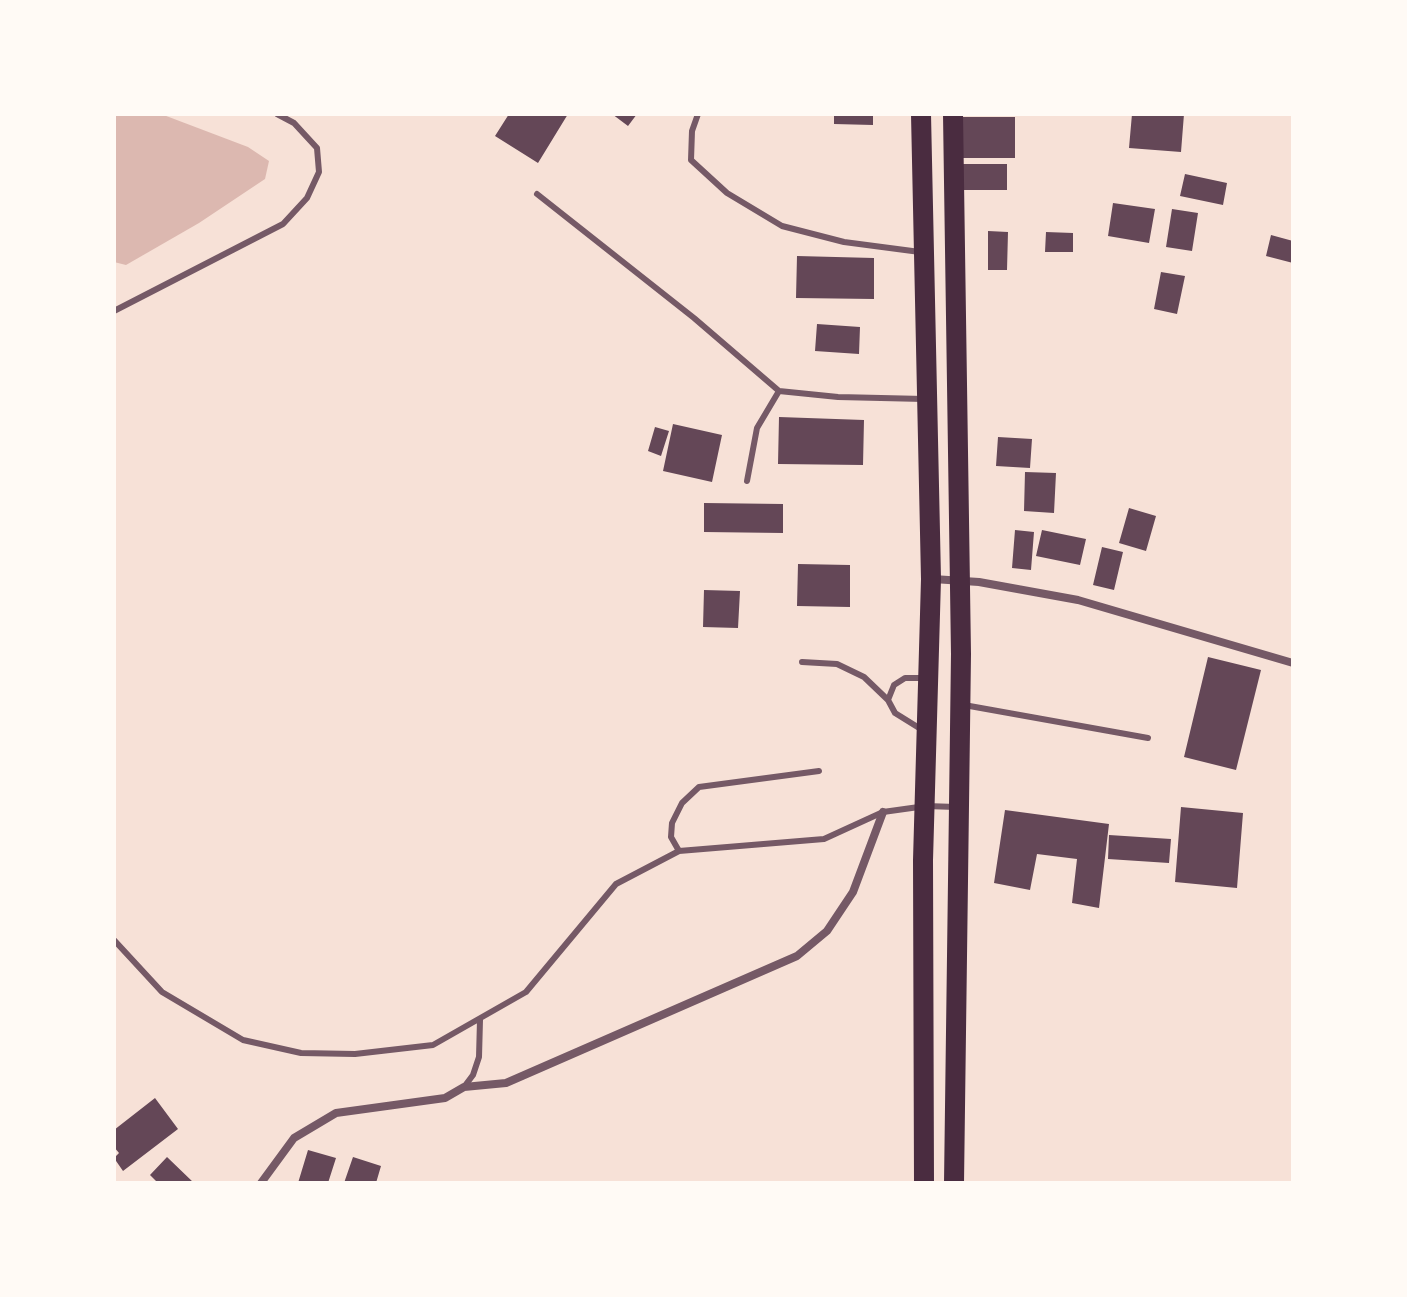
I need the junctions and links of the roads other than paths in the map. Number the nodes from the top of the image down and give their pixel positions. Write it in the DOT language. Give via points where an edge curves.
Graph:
graph roads {
  1 [pos="277,114"];
  2 [pos="698,114"];
  3 [pos="921,114"];
  4 [pos="953,114"];
  5 [pos="537,194"];
  6 [pos="924,252"];
  7 [pos="114,310"];
  8 [pos="779,391"];
  9 [pos="928,399"];
  10 [pos="747,481"];
  11 [pos="931,579"];
  12 [pos="960,580"];
  13 [pos="802,662"];
  14 [pos="1293,663"];
  15 [pos="929,678"];
  16 [pos="888,700"];
  17 [pos="960,704"];
  18 [pos="928,733"];
  19 [pos="1148,738"];
  20 [pos="819,771"];
  21 [pos="926,806"];
  22 [pos="959,807"];
  23 [pos="883,812"];
  24 [pos="679,851"];
  25 [pos="114,940"];
  26 [pos="480,1020"];
  27 [pos="464,1087"];
  28 [pos="261,1183"];
  29 [pos="924,1183"];
  30 [pos="954,1183"];
  1 -- 7 [label="lane" via="294,123 317,148 319,172 307,198 283,224"];
  2 -- 6 [label="lane" via="691,160 727,193 782,226 844,242"];
  3 -- 6 [label="highway"];
  4 -- 12 [label="highway"];
  5 -- 8 [label="lane"];
  6 -- 9 [label="highway"];
  8 -- 9 [label="lane"];
  8 -- 10 [label="lane" via="757,428"];
  9 -- 11 [label="highway"];
  11 -- 12 [label="street"];
  11 -- 15 [label="highway"];
  12 -- 14 [label="street" via="1078,600"];
  12 -- 17 [label="highway"];
  13 -- 16 [label="lane" via="837,664 864,677"];
  15 -- 16 [label="lane" via="905,678 894,685"];
  15 -- 18 [label="highway"];
  16 -- 18 [label="lane" via="895,713"];
  17 -- 19 [label="lane"];
  17 -- 22 [label="highway"];
  18 -- 21 [label="highway"];
  20 -- 24 [label="lane" via="699,787 672,823 671,837"];
  21 -- 22 [label="lane"];
  21 -- 23 [label="lane"];
  21 -- 29 [label="highway"];
  22 -- 30 [label="highway"];
  23 -- 24 [label="lane" via="824,839"];
  23 -- 27 [label="street" via="853,892 827,931 797,956 562,1061 506,1083"];
  24 -- 26 [label="lane" via="616,884 526,992"];
  25 -- 26 [label="lane" via="162,992 243,1040 301,1053 355,1054 433,1045"];
  26 -- 27 [label="lane" via="479,1057"];
  27 -- 28 [label="street" via="445,1098 324,1118 294,1138"];
}
